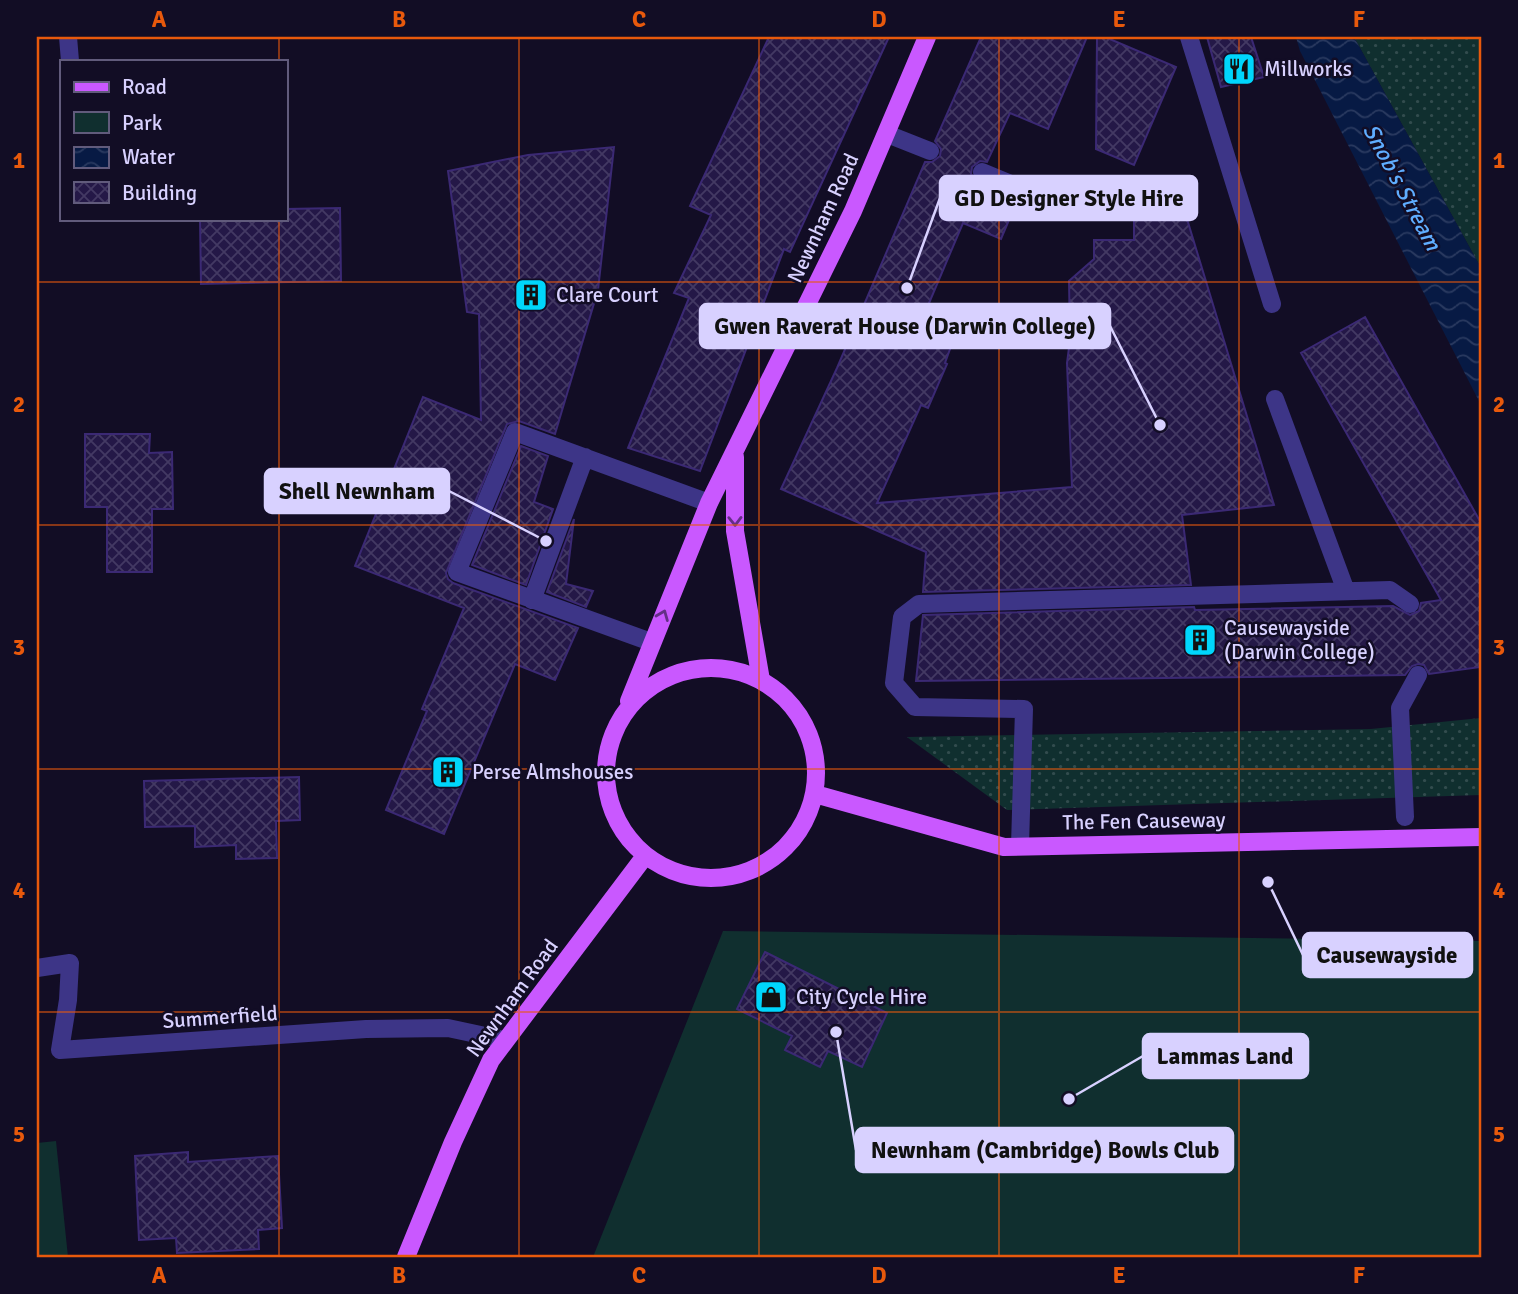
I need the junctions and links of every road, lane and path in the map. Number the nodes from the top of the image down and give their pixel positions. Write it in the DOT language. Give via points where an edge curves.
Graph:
graph roads {
  1 [pos="68,37"];
  2 [pos="927,37"];
  3 [pos="1189,37"];
  4 [pos="70,60"];
  5 [pos="887,134"];
  6 [pos="930,151"];
  7 [pos="982,172"];
  8 [pos="1030,192"];
  9 [pos="1272,304"];
  10 [pos="1275,399"];
  11 [pos="735,453"];
  12 [pos="585,457"];
  13 [pos="709,503"];
  14 [pos="1346,591"];
  15 [pos="531,600"];
  16 [pos="1410,604"];
  17 [pos="651,642"];
  18 [pos="1418,675"];
  19 [pos="761,680"];
  20 [pos="629,701"];
  21 [pos="815,794"];
  22 [pos="1405,817"];
  23 [pos="1481,837"];
  24 [pos="1020,846"];
  25 [pos="645,856"];
  26 [pos="37,968"];
  27 [pos="504,1040"];
  28 [pos="406,1257"];
  1 -- 4 [label="street"];
  2 -- 5 [label="main road, Newnham Road"];
  3 -- 9 [label="street"];
  5 -- 6 [label="street"];
  5 -- 11 [label="main road, Newnham Road"];
  7 -- 8 [label="street"];
  10 -- 14 [label="street"];
  11 -- 13 [label="main road, Newnham Road"];
  11 -- 19 [label="main road, Newnham Road, one-way" via="735,531"];
  12 -- 13 [label="street"];
  12 -- 15 [label="street"];
  12 -- 15 [label="street" via="515,432 457,572"];
  17 -- 13 [label="main road, Newnham Road, one-way"];
  14 -- 16 [label="street" via="1391,590"];
  14 -- 24 [label="street" via="919,604 902,617 894,683 915,707 1024,709"];
  15 -- 17 [label="street"];
  17 -- 20 [label="main road, Newnham Road"];
  18 -- 22 [label="street" via="1400,708"];
  19 -- 20 [label="main road" via="722,668 695,668 664,678"];
  19 -- 21 [label="main road" via="797,710 811,736 818,766"];
  20 -- 25 [label="main road" via="612,733 605,775 613,814 626,838"];
  21 -- 24 [label="main road, The Fen Causeway" via="1003,846"];
  21 -- 25 [label="main road" via="805,821 787,846 755,869 712,879 680,874"];
  23 -- 24 [label="main road, The Fen Causeway"];
  25 -- 27 [label="main road, Newnham Road"];
  26 -- 27 [label="street, Summerfield" via="70,964 53,1050 366,1029 449,1028"];
  27 -- 28 [label="main road, Newnham Road" via="453,1142"];
}
